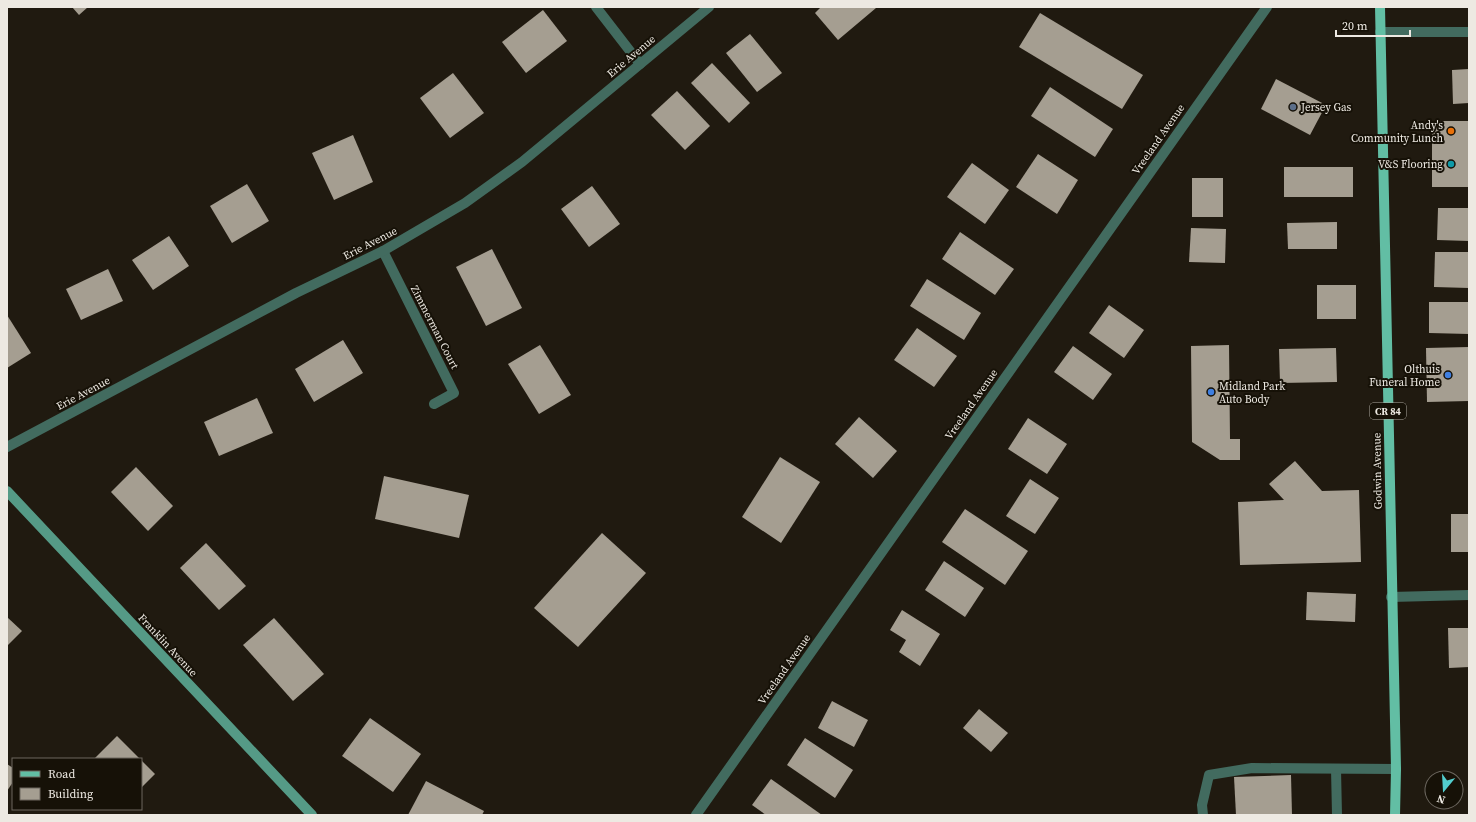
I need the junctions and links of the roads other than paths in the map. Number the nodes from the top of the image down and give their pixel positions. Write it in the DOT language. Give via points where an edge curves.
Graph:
graph roads {
  1 [pos="596,7"];
  2 [pos="710,7"];
  3 [pos="1267,7"];
  4 [pos="1380,7"];
  5 [pos="1380,32"];
  6 [pos="1469,32"];
  7 [pos="640,64"];
  8 [pos="383,252"];
  9 [pos="434,404"];
  10 [pos="7,447"];
  11 [pos="7,491"];
  12 [pos="1469,595"];
  13 [pos="1391,597"];
  14 [pos="1336,769"];
  15 [pos="1396,769"];
  16 [pos="312,815"];
  17 [pos="696,815"];
  18 [pos="1203,815"];
  19 [pos="1337,815"];
  20 [pos="1395,815"];
  1 -- 7 [label="street"];
  2 -- 7 [label="street, Erie Avenue"];
  3 -- 17 [label="street, Vreeland Avenue"];
  4 -- 5 [label="main road, Godwin Avenue / CR 84"];
  5 -- 6 [label="street"];
  5 -- 13 [label="main road, Godwin Avenue / CR 84"];
  7 -- 8 [label="street, Erie Avenue" via="516,166 465,203"];
  8 -- 9 [label="street, Zimmerman Court" via="454,393"];
  8 -- 10 [label="street, Erie Avenue" via="296,293"];
  11 -- 16 [label="street, Franklin Avenue"];
  12 -- 13 [label="street"];
  13 -- 15 [label="main road, Godwin Avenue / CR 84"];
  14 -- 15 [label="street"];
  14 -- 18 [label="street" via="1252,768 1208,775 1202,805"];
  14 -- 19 [label="street"];
  15 -- 20 [label="main road, Godwin Avenue / CR 84"];
}
